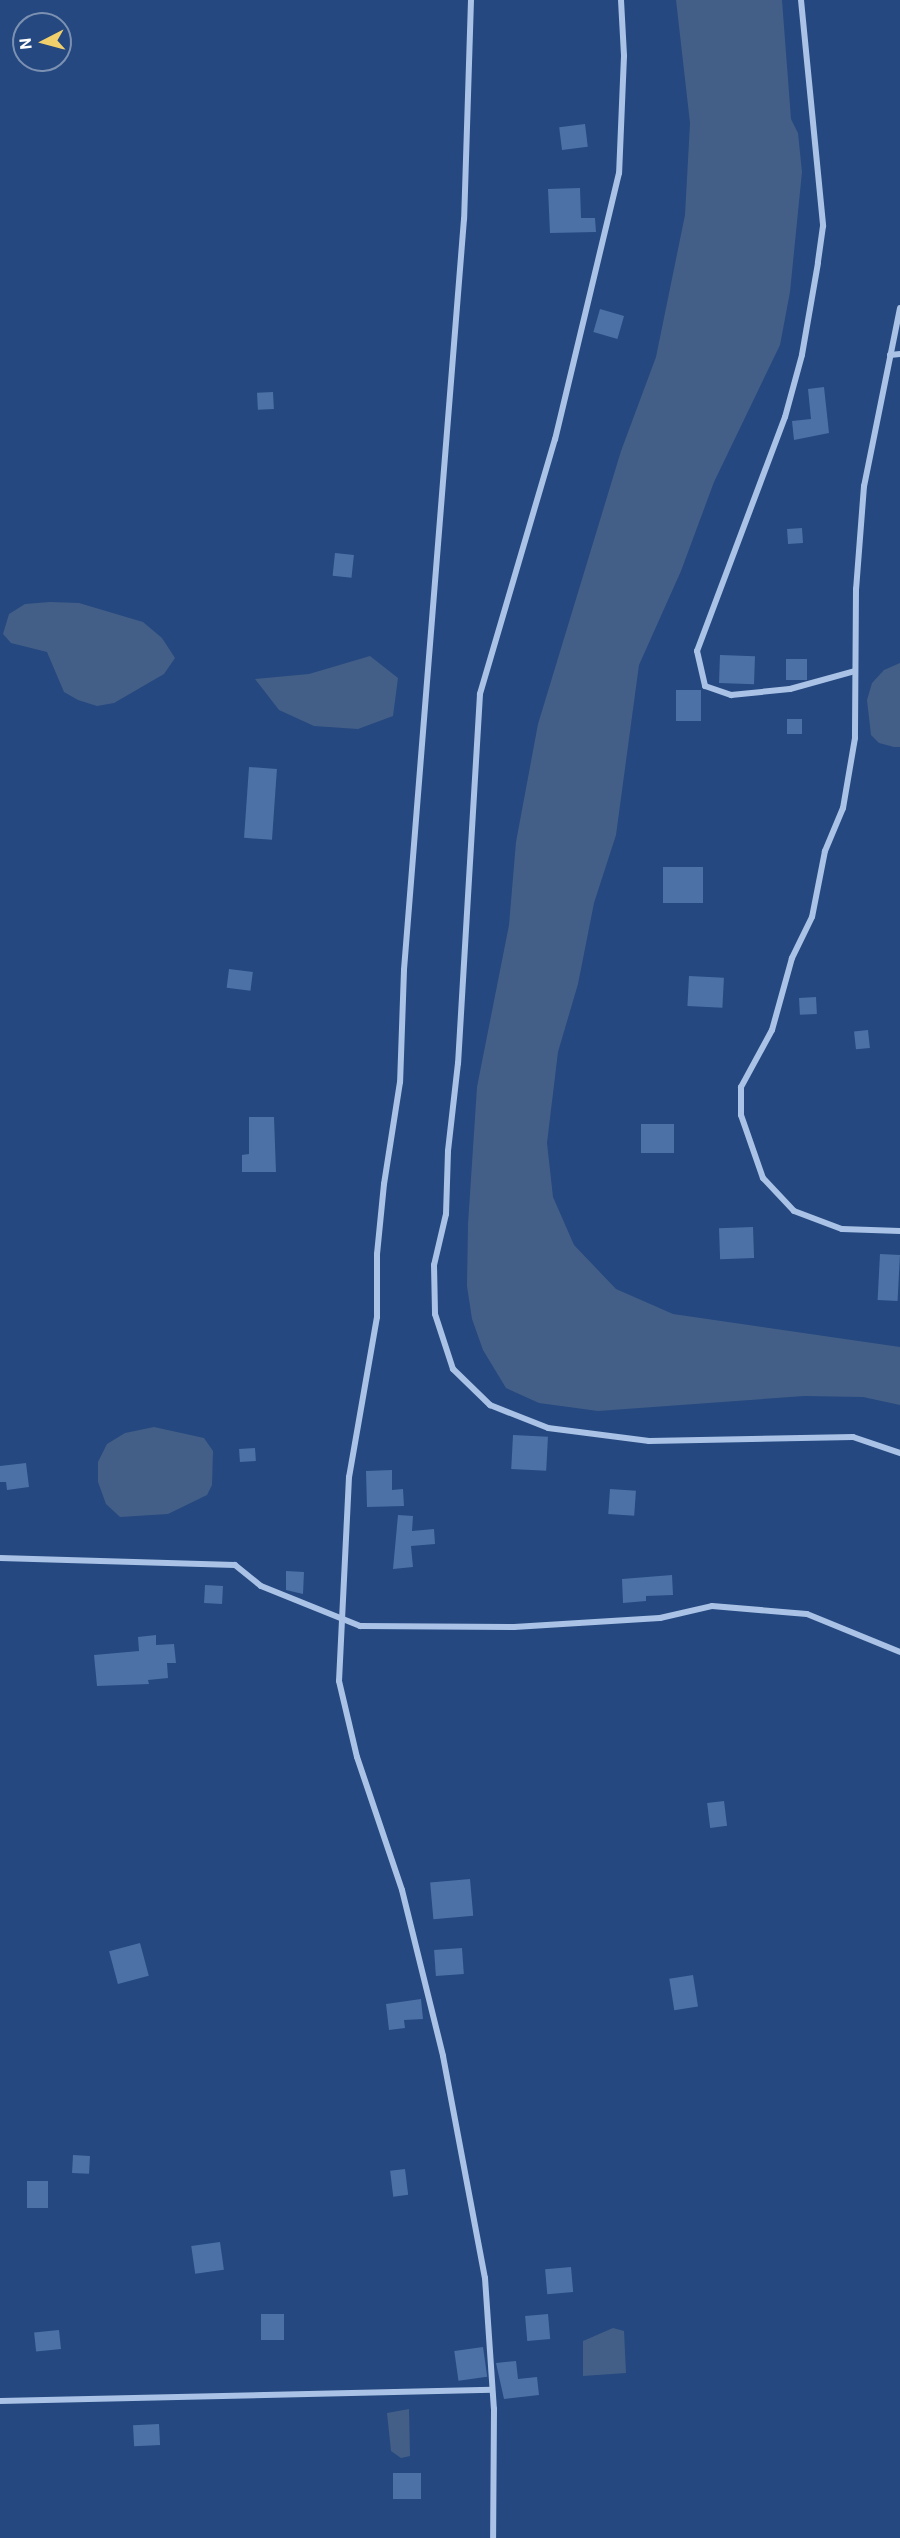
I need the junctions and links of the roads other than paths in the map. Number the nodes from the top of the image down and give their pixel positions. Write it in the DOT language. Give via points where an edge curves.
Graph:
graph roads {
  1 [pos="471,0"];
  2 [pos="621,0"];
  3 [pos="801,0"];
  4 [pos="900,308"];
  5 [pos="900,354"];
  6 [pos="890,355"];
  7 [pos="855,671"];
  8 [pos="900,1231"];
  9 [pos="900,1454"];
  10 [pos="0,1558"];
  11 [pos="342,1617"];
  12 [pos="900,1652"];
  13 [pos="492,2390"];
  14 [pos="0,2401"];
  15 [pos="493,2538"];
  1 -- 11 [label="street" via="464,219 404,970 400,1082 377,1254 377,1317 349,1477"];
  2 -- 9 [label="street" via="624,56 619,173 555,439 480,694 458,1063 446,1214 434,1265 435,1314 453,1369 490,1405 548,1428 649,1441 854,1437"];
  3 -- 7 [label="street" via="823,226 818,263 802,355 785,417 697,651 705,686 731,695 790,689"];
  4 -- 6 [label="street"];
  5 -- 6 [label="street"];
  6 -- 7 [label="street" via="864,486"];
  7 -- 8 [label="street" via="855,738 843,808 825,851 812,917 792,958 772,1030 741,1087 741,1115 763,1178 794,1211 842,1228"];
  10 -- 11 [label="street" via="236,1565 261,1586"];
  11 -- 12 [label="street" via="360,1626 514,1627 660,1618 712,1606 807,1614"];
  11 -- 13 [label="street" via="339,1681 357,1757 402,1890 443,2056 485,2278"];
  13 -- 14 [label="street"];
  13 -- 15 [label="street"];
}
